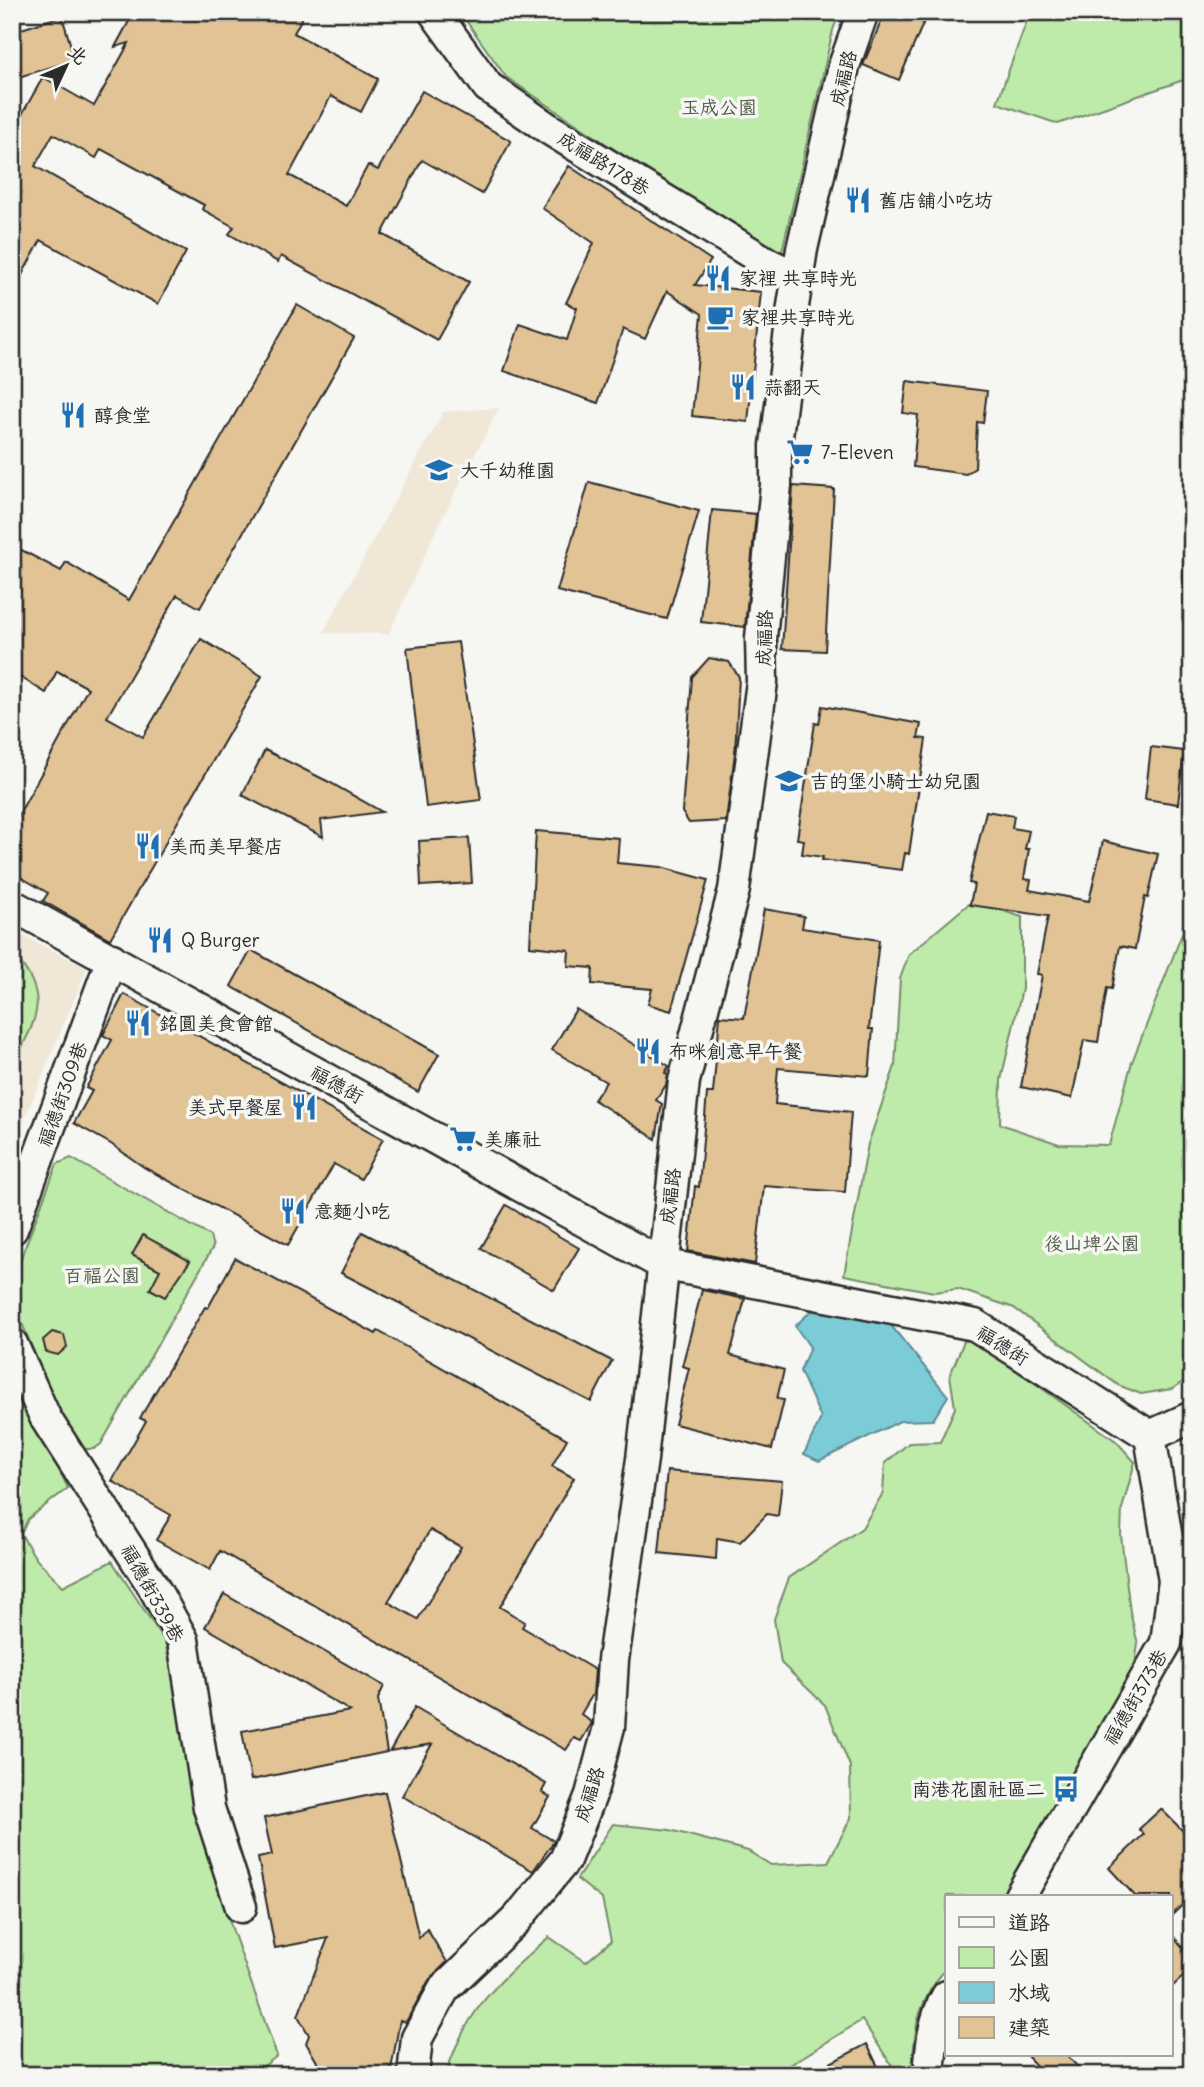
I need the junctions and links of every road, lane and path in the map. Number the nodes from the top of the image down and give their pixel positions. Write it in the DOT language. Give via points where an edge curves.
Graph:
graph roads {
  1 [pos="863,12"];
  2 [pos="435,14"];
  3 [pos="799,278"];
  4 [pos="12,905"];
  5 [pos="112,959"];
  6 [pos="12,1229"];
  7 [pos="662,1264"];
  8 [pos="12,1344"];
  9 [pos="1192,1417"];
  10 [pos="1150,1436"];
  11 [pos="1021,1895"];
  12 [pos="241,1908"];
  13 [pos="945,1999"];
  14 [pos="413,2075"];
  15 [pos="929,2075"];
  1 -- 3 [label="street, 成福路" via="844,66"];
  2 -- 3 [label="street, 成福路178巷" via="488,86 572,143"];
  3 -- 7 [label="street, 成福路" via="776,445 761,638 762,682 734,890 684,1082"];
  4 -- 5 [label="street, 福德街"];
  5 -- 6 [label="street, 福德街309巷"];
  5 -- 7 [label="street, 福德街"];
  7 -- 10 [label="street, 福德街" via="975,1325"];
  7 -- 14 [label="street, 成福路" via="642,1459 613,1660 609,1727 591,1795 565,1860 517,1919 444,1989 417,2038"];
  8 -- 12 [label="street, 福德街339巷" via="46,1419 183,1640 209,1808"];
  9 -- 10 [label="street"];
  10 -- 11 [label="street, 福德街373巷" via="1174,1581 1166,1643"];
  13 -- 15 [label="street" via="932,2041"];
}
